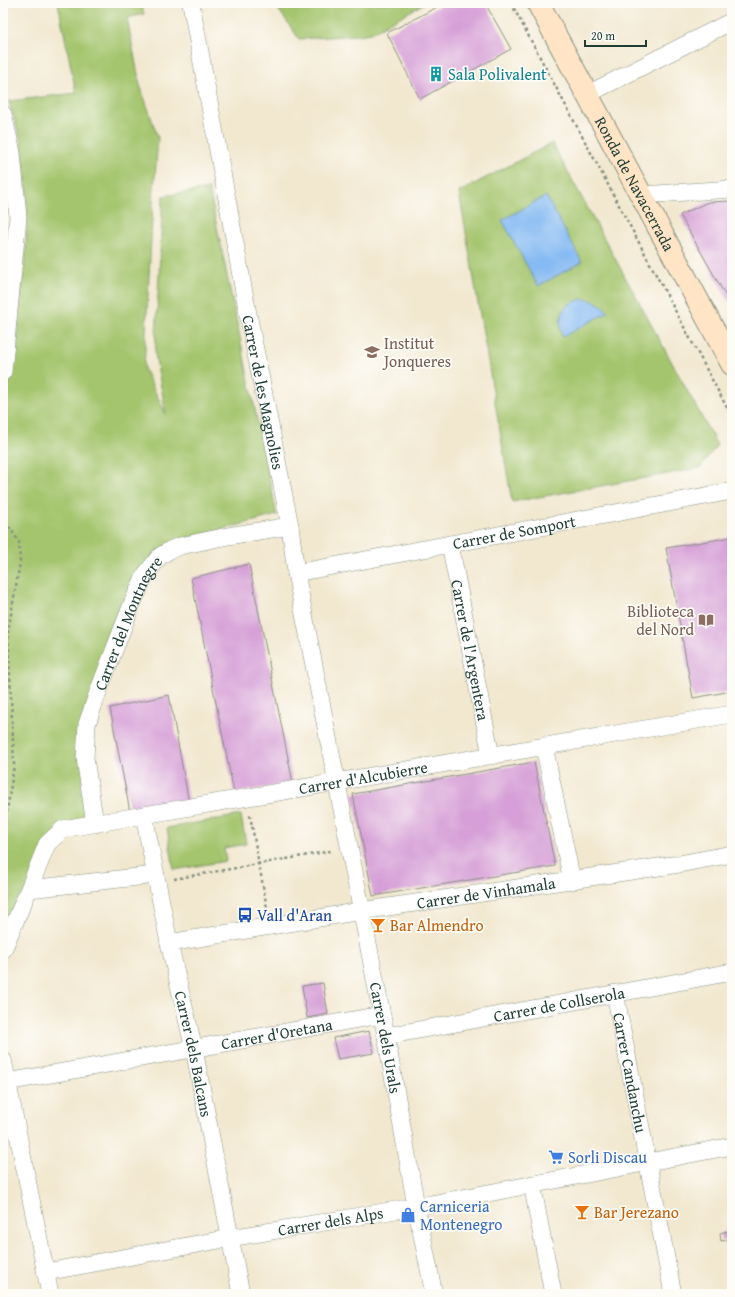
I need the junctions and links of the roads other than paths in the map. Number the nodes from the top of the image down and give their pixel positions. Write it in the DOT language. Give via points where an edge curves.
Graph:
graph roads {
  1 [pos="191,3"];
  2 [pos="538,3"];
  3 [pos="732,21"];
  4 [pos="588,94"];
  5 [pos="3,114"];
  6 [pos="732,190"];
  7 [pos="642,195"];
  8 [pos="732,364"];
  9 [pos="3,372"];
  10 [pos="732,491"];
  11 [pos="290,526"];
  12 [pos="450,544"];
  13 [pos="296,573"];
  14 [pos="732,714"];
  15 [pos="544,746"];
  16 [pos="491,756"];
  17 [pos="336,782"];
  18 [pos="144,815"];
  19 [pos="95,824"];
  20 [pos="732,854"];
  21 [pos="156,878"];
  22 [pos="572,881"];
  23 [pos="29,889"];
  24 [pos="361,911"];
  25 [pos="169,943"];
  26 [pos="3,950"];
  27 [pos="732,972"];
  28 [pos="615,993"];
  29 [pos="382,1015"];
  30 [pos="386,1036"];
  31 [pos="194,1049"];
  32 [pos="3,1060"];
  33 [pos="7,1082"];
  34 [pos="732,1146"];
  35 [pos="648,1163"];
  36 [pos="532,1184"];
  37 [pos="416,1206"];
  38 [pos="230,1238"];
  39 [pos="46,1272"];
  40 [pos="50,1294"];
  41 [pos="241,1294"];
  42 [pos="434,1294"];
  43 [pos="553,1294"];
  44 [pos="673,1294"];
  1 -- 11 [label="street, Carrer de les Magnolies"];
  2 -- 4 [label="street, Ronda de Navacerrada"];
  3 -- 4 [label="street"];
  4 -- 7 [label="street, Ronda de Navacerrada"];
  5 -- 9 [label="street" via="12,153 18,216"];
  6 -- 7 [label="street"];
  7 -- 8 [label="street, Ronda de Navacerrada"];
  10 -- 12 [label="street, Carrer de Somport"];
  11 -- 13 [label="street, Carrer de les Magnolies"];
  11 -- 19 [label="street, Carrer del Montnegre" via="180,546 160,556 145,575 87,724 85,758"];
  12 -- 13 [label="street, Carrer de Somport"];
  12 -- 16 [label="street, Carrer de l'Argentera"];
  13 -- 17 [label="street, Carrer de les Magnolies"];
  14 -- 15 [label="street, Carrer d'Alcubierre"];
  15 -- 16 [label="street, Carrer d'Alcubierre"];
  15 -- 22 [label="street"];
  16 -- 17 [label="street, Carrer d'Alcubierre"];
  17 -- 18 [label="street, Carrer d'Alcubierre"];
  17 -- 24 [label="street, Carrer dels Urals"];
  18 -- 19 [label="street, Carrer d'Alcubierre"];
  18 -- 21 [label="street, Carrer dels Balcans"];
  19 -- 23 [label="street, Carrer d'Alcubierre" via="63,829 47,844"];
  20 -- 22 [label="street, Carrer de Vinhamala"];
  21 -- 23 [label="street"];
  21 -- 25 [label="street, Carrer dels Balcans"];
  22 -- 24 [label="street, Carrer de Vinhamala"];
  23 -- 26 [label="street, Carrer d'Alcubierre"];
  24 -- 25 [label="street, Carrer de Vinhamala"];
  24 -- 29 [label="street, Carrer dels Urals"];
  25 -- 31 [label="street, Carrer dels Balcans"];
  27 -- 28 [label="street, Carrer de Collserola"];
  28 -- 30 [label="street, Carrer de Collserola"];
  28 -- 35 [label="street, Carrer Candanchu"];
  29 -- 30 [label="street, Carrer dels Urals"];
  29 -- 31 [label="street, Carrer d'Oretana"];
  30 -- 37 [label="street, Carrer dels Urals"];
  31 -- 33 [label="street, Carrer d'Oretana"];
  31 -- 38 [label="street, Carrer dels Balcans"];
  32 -- 33 [label="street"];
  33 -- 39 [label="street"];
  34 -- 35 [label="street, Carrer dels Alps"];
  35 -- 36 [label="street, Carrer dels Alps"];
  35 -- 44 [label="street, Carrer Candanchu"];
  36 -- 37 [label="street, Carrer dels Alps"];
  36 -- 43 [label="street"];
  37 -- 38 [label="street, Carrer dels Alps"];
  37 -- 42 [label="street, Carrer dels Urals"];
  38 -- 39 [label="street, Carrer dels Alps"];
  38 -- 41 [label="street, Carrer dels Balcans"];
  39 -- 40 [label="street"];
}
